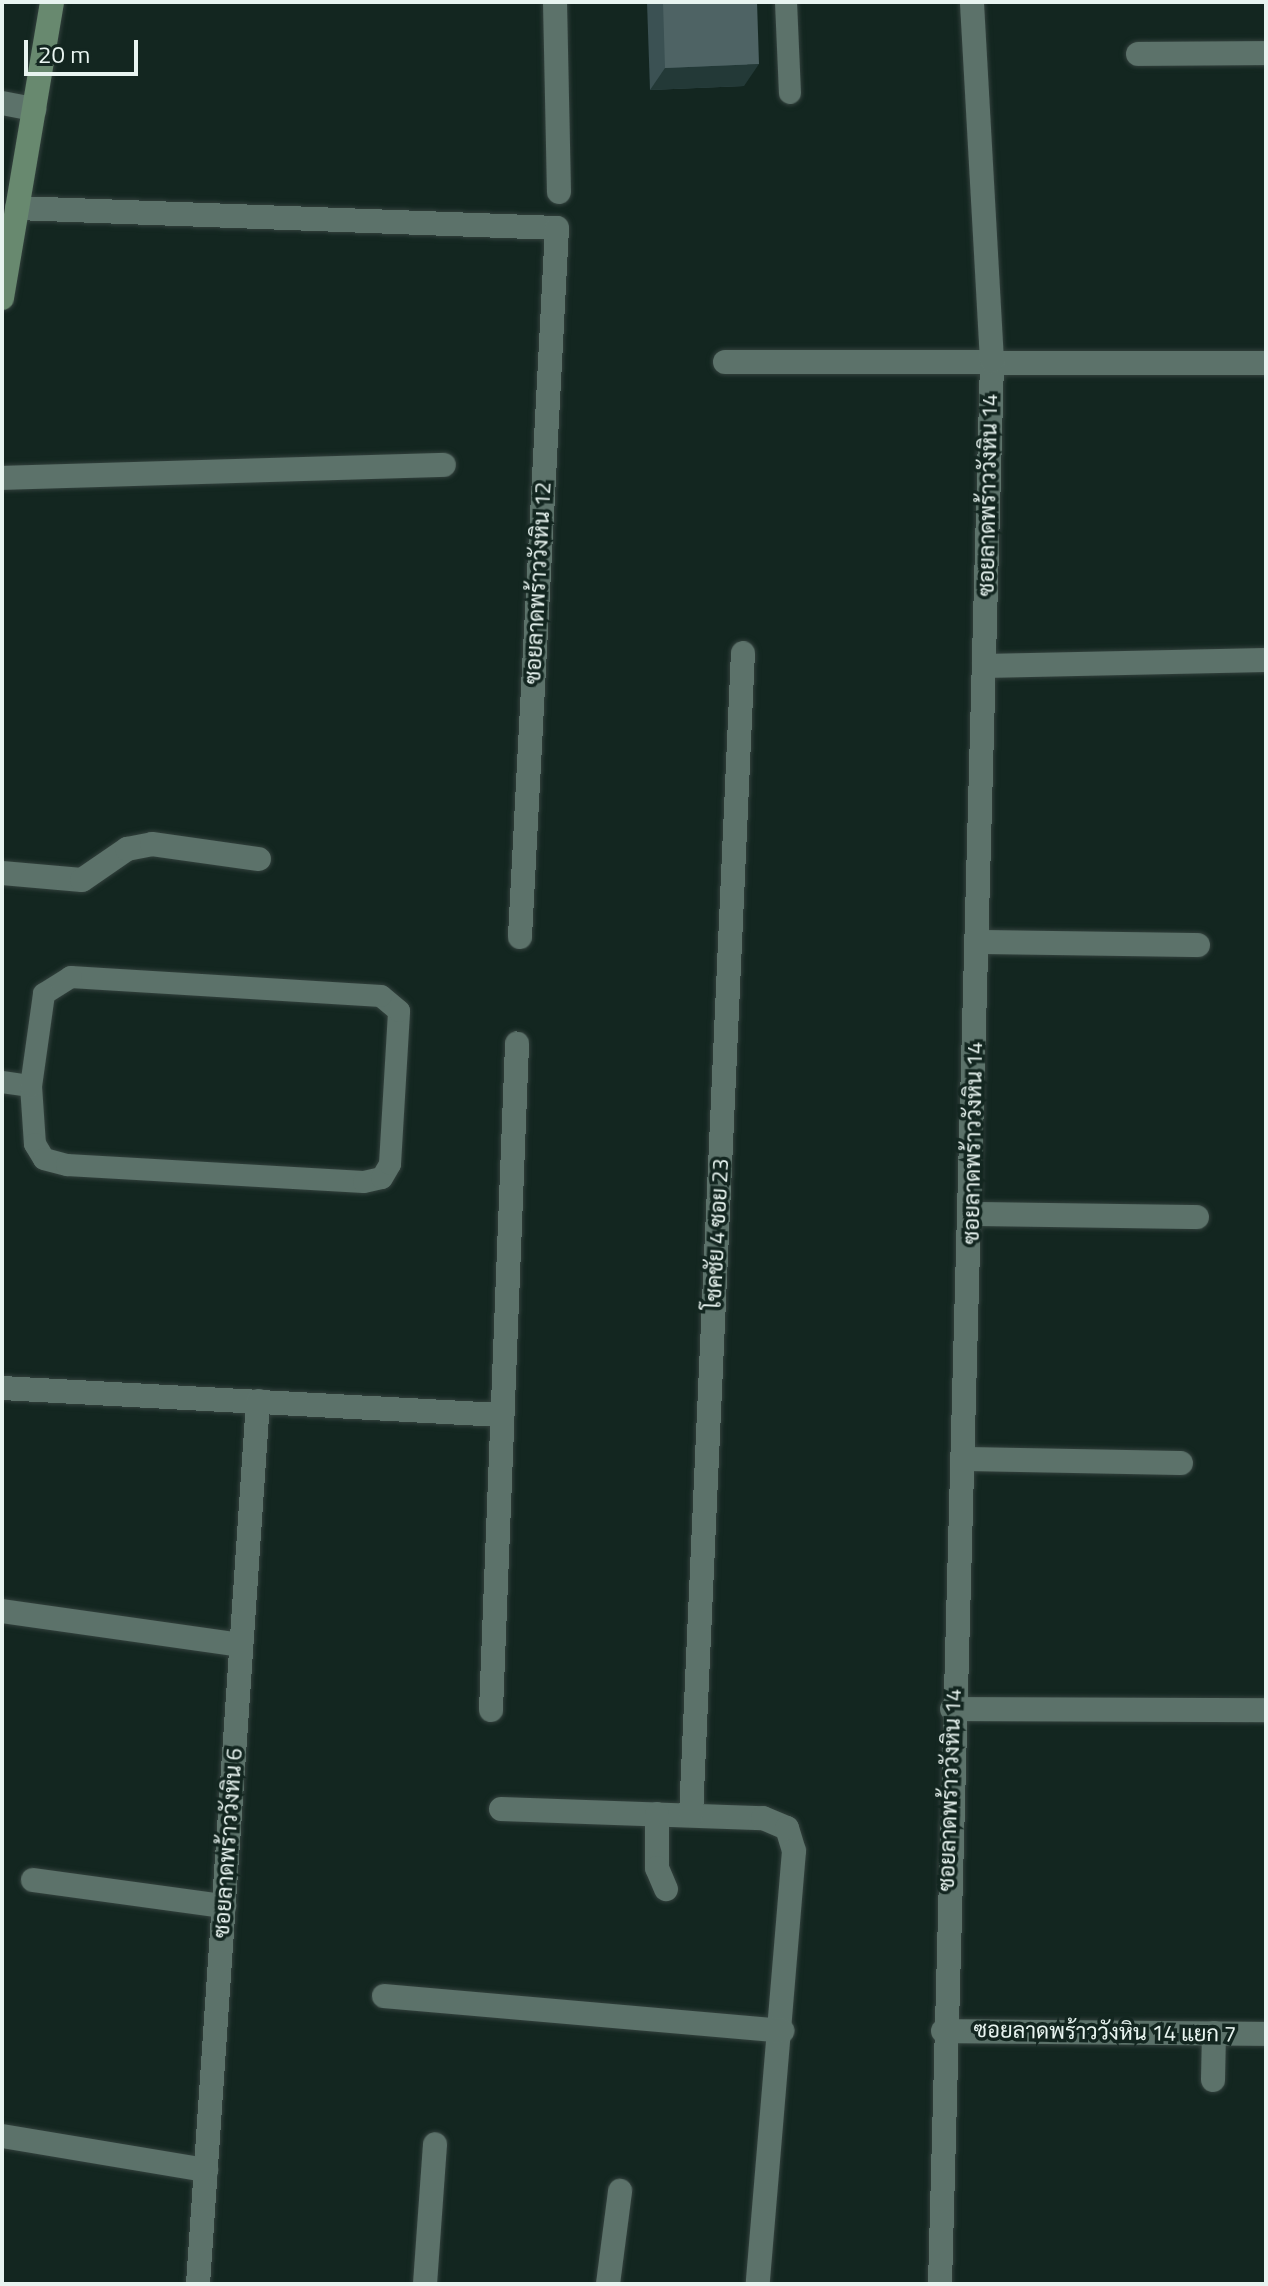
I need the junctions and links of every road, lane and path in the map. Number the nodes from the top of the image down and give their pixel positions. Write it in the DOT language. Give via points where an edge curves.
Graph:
graph roads {
  1 [pos="52,2"];
  2 [pos="555,2"];
  3 [pos="786,2"];
  4 [pos="972,2"];
  5 [pos="1266,53"];
  6 [pos="1138,54"];
  7 [pos="790,93"];
  8 [pos="2,103"];
  9 [pos="34,109"];
  10 [pos="559,192"];
  11 [pos="17,208"];
  12 [pos="2,298"];
  13 [pos="992,361"];
  14 [pos="725,362"];
  15 [pos="1266,363"];
  16 [pos="444,465"];
  17 [pos="2,478"];
  18 [pos="743,653"];
  19 [pos="1266,660"];
  20 [pos="984,666"];
  21 [pos="259,859"];
  22 [pos="2,873"];
  23 [pos="520,937"];
  24 [pos="978,942"];
  25 [pos="1198,945"];
  26 [pos="517,1044"];
  27 [pos="2,1082"];
  28 [pos="31,1086"];
  29 [pos="972,1214"];
  30 [pos="1197,1217"];
  31 [pos="2,1388"];
  32 [pos="258,1401"];
  33 [pos="499,1415"];
  34 [pos="966,1459"];
  35 [pos="1181,1463"];
  36 [pos="2,1611"];
  37 [pos="241,1645"];
  38 [pos="952,1709"];
  39 [pos="491,1710"];
  40 [pos="1266,1710"];
  41 [pos="501,1809"];
  42 [pos="657,1814"];
  43 [pos="691,1815"];
  44 [pos="33,1880"];
  45 [pos="666,1889"];
  46 [pos="224,1906"];
  47 [pos="384,1996"];
  48 [pos="782,2031"];
  49 [pos="943,2031"];
  50 [pos="1214,2033"];
  51 [pos="1266,2034"];
  52 [pos="1213,2080"];
  53 [pos="2,2136"];
  54 [pos="435,2144"];
  55 [pos="206,2170"];
  56 [pos="620,2191"];
  57 [pos="198,2284"];
  58 [pos="425,2284"];
  59 [pos="608,2284"];
  60 [pos="758,2284"];
  61 [pos="940,2284"];
  1 -- 9 [label="main road"];
  2 -- 10 [label="street"];
  3 -- 7 [label="lane"];
  4 -- 13 [label="street, ซอยลาดพร้าววังหิน 14"];
  5 -- 6 [label="street"];
  8 -- 9 [label="street"];
  9 -- 11 [label="main road"];
  11 -- 12 [label="main road"];
  11 -- 23 [label="street, ซอยลาดพร้าววังหิน 12" via="557,228"];
  13 -- 14 [label="street"];
  13 -- 15 [label="street"];
  13 -- 20 [label="street, ซอยลาดพร้าววังหิน 14"];
  16 -- 17 [label="street"];
  18 -- 43 [label="street, โชคชัย 4 ซอย 23"];
  19 -- 20 [label="street"];
  20 -- 24 [label="street, ซอยลาดพร้าววังหิน 14"];
  21 -- 22 [label="street" via="152,844 127,849 82,880"];
  24 -- 25 [label="street"];
  24 -- 29 [label="street, ซอยลาดพร้าววังหิน 14"];
  26 -- 33 [label="street"];
  27 -- 28 [label="lane"];
  28 -- 28 [label="lane" via="35,1144 44,1159 67,1165 382,1178 390,1164 399,1011 381,996 71,977 44,994"];
  29 -- 30 [label="street"];
  29 -- 34 [label="street, ซอยลาดพร้าววังหิน 14"];
  31 -- 32 [label="street"];
  32 -- 33 [label="street"];
  32 -- 37 [label="street, ซอยลาดพร้าววังหิน 6"];
  33 -- 39 [label="street"];
  34 -- 35 [label="street"];
  34 -- 38 [label="street, ซอยลาดพร้าววังหิน 14"];
  36 -- 37 [label="street"];
  37 -- 46 [label="street, ซอยลาดพร้าววังหิน 6"];
  38 -- 40 [label="street"];
  38 -- 49 [label="street, ซอยลาดพร้าววังหิน 14"];
  41 -- 42 [label="street"];
  42 -- 43 [label="street"];
  42 -- 45 [label="street" via="657,1868"];
  43 -- 48 [label="street" via="763,1818 787,1828 794,1851"];
  44 -- 46 [label="street"];
  46 -- 55 [label="street, ซอยลาดพร้าววังหิน 6"];
  47 -- 48 [label="street"];
  48 -- 60 [label="street"];
  49 -- 50 [label="street, ซอยลาดพร้าววังหิน 14 แยก 7"];
  49 -- 61 [label="street, ซอยลาดพร้าววังหิน 14"];
  50 -- 51 [label="street, ซอยลาดพร้าววังหิน 14 แยก 7"];
  50 -- 52 [label="street"];
  53 -- 55 [label="street"];
  54 -- 58 [label="street"];
  55 -- 57 [label="street, ซอยลาดพร้าววังหิน 6"];
  56 -- 59 [label="street"];
}
